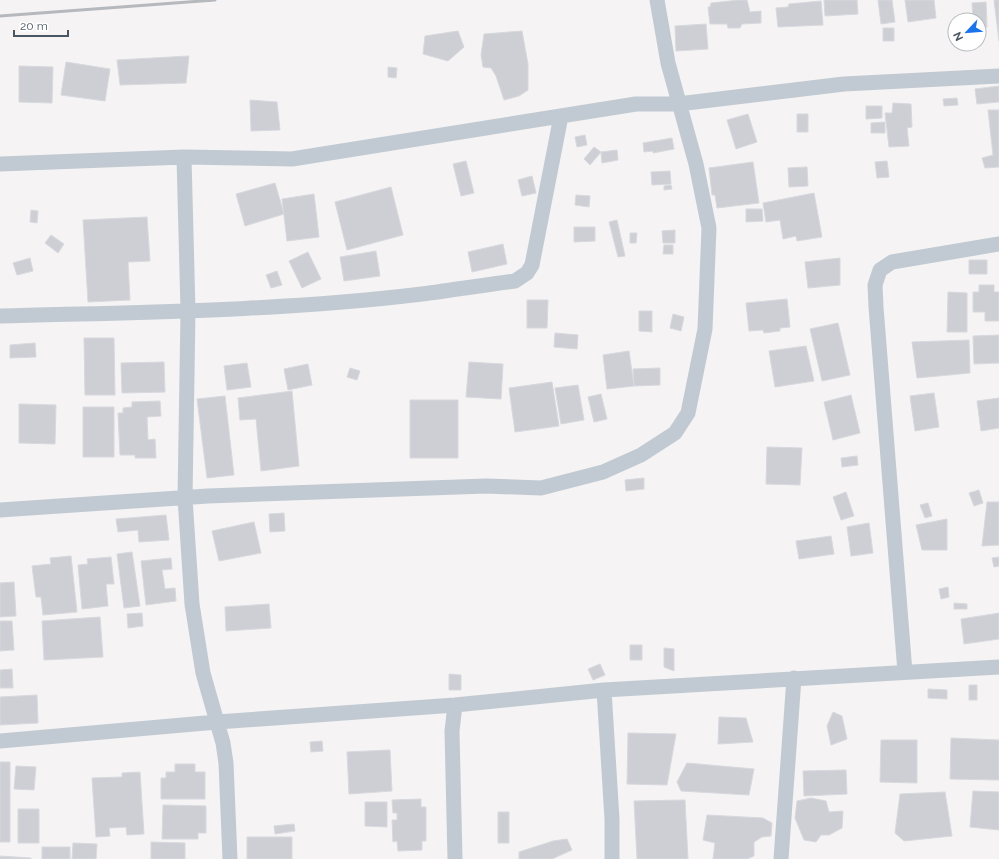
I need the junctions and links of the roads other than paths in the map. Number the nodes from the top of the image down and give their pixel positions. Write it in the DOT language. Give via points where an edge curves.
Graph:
graph roads {
  1 [pos="657,0"];
  2 [pos="999,76"];
  3 [pos="678,104"];
  4 [pos="561,116"];
  5 [pos="184,157"];
  6 [pos="0,164"];
  7 [pos="999,244"];
  8 [pos="188,311"];
  9 [pos="0,316"];
  10 [pos="185,498"];
  11 [pos="0,510"];
  12 [pos="999,667"];
  13 [pos="905,672"];
  14 [pos="794,678"];
  15 [pos="604,690"];
  16 [pos="455,705"];
  17 [pos="217,722"];
  18 [pos="0,741"];
  19 [pos="230,859"];
  20 [pos="455,859"];
  21 [pos="612,859"];
  22 [pos="781,859"];
  1 -- 3 [label="street"];
  2 -- 3 [label="street" via="844,84"];
  3 -- 4 [label="street" via="636,104"];
  3 -- 10 [label="street" via="696,164 708,228 706,329 688,413 675,433 641,454 603,472 541,488 486,486"];
  4 -- 5 [label="street" via="292,159"];
  4 -- 8 [label="street" via="532,265 527,273 515,281 421,294"];
  5 -- 6 [label="street"];
  5 -- 8 [label="street"];
  7 -- 13 [label="street" via="892,262 880,270 876,285 876,315"];
  8 -- 9 [label="street"];
  8 -- 10 [label="street"];
  10 -- 11 [label="street"];
  10 -- 17 [label="street" via="192,604 203,673"];
  12 -- 13 [label="street"];
  13 -- 14 [label="street"];
  14 -- 15 [label="street"];
  14 -- 22 [label="street"];
  15 -- 16 [label="street"];
  15 -- 21 [label="street"];
  16 -- 17 [label="street"];
  16 -- 20 [label="street" via="452,731"];
  17 -- 18 [label="street"];
  17 -- 19 [label="street" via="226,763"];
}
